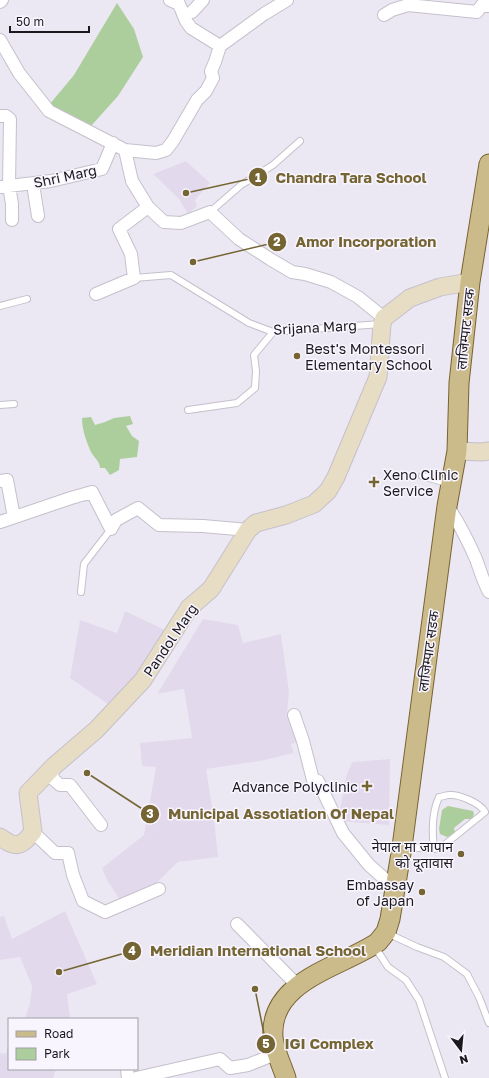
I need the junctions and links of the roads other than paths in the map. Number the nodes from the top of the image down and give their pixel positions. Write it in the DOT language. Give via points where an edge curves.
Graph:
graph roads {
  1 [pos="170,0"];
  2 [pos="203,0"];
  3 [pos="287,0"];
  4 [pos="489,6"];
  5 [pos="184,15"];
  6 [pos="384,15"];
  7 [pos="0,40"];
  8 [pos="220,46"];
  9 [pos="0,116"];
  10 [pos="300,141"];
  11 [pos="114,143"];
  12 [pos="125,150"];
  13 [pos="489,164"];
  14 [pos="6,182"];
  15 [pos="33,184"];
  16 [pos="148,207"];
  17 [pos="210,212"];
  18 [pos="38,216"];
  19 [pos="12,220"];
  20 [pos="134,278"];
  21 [pos="470,282"];
  22 [pos="96,294"];
  23 [pos="27,299"];
  24 [pos="0,306"];
  25 [pos="383,321"];
  26 [pos="274,332"];
  27 [pos="14,404"];
  28 [pos="0,405"];
  29 [pos="188,410"];
  30 [pos="457,451"];
  31 [pos="489,451"];
  32 [pos="422,476"];
  33 [pos="0,481"];
  34 [pos="451,484"];
  35 [pos="447,506"];
  36 [pos="14,517"];
  37 [pos="0,522"];
  38 [pos="111,529"];
  39 [pos="248,530"];
  40 [pos="81,592"];
  41 [pos="489,592"];
  42 [pos="294,715"];
  43 [pos="54,766"];
  44 [pos="101,825"];
  45 [pos="33,832"];
  46 [pos="0,837"];
  47 [pos="402,847"];
  48 [pos="434,849"];
  49 [pos="159,889"];
  50 [pos="396,889"];
  51 [pos="237,924"];
  52 [pos="380,938"];
  53 [pos="298,986"];
  54 [pos="489,1024"];
  55 [pos="278,1053"];
  56 [pos="281,1077"];
  57 [pos="136,1078"];
  58 [pos="445,1078"];
  1 -- 5 [label="street" via="179,4"];
  2 -- 5 [label="street" via="192,12"];
  3 -- 8 [label="street"];
  4 -- 6 [label="street" via="482,5 477,12 408,5"];
  5 -- 8 [label="street" via="191,28"];
  7 -- 11 [label="street" via="19,73 49,111"];
  8 -- 12 [label="street" via="211,71 213,78 166,150 156,153"];
  9 -- 14 [label="street" via="10,119"];
  10 -- 17 [label="lane" via="273,165 241,186"];
  11 -- 12 [label="street"];
  11 -- 15 [label="street, Shri Marg" via="102,169"];
  12 -- 16 [label="street" via="132,181"];
  13 -- 21 [label="main road, लाजिम्पाट सडक"];
  14 -- 15 [label="street, Shri Marg"];
  14 -- 19 [label="street" via="12,204"];
  15 -- 18 [label="street"];
  16 -- 17 [label="street" via="164,222 174,223"];
  16 -- 20 [label="street" via="119,229 131,254"];
  17 -- 25 [label="street" via="239,238 270,259 292,272 330,282 358,297"];
  20 -- 22 [label="street"];
  20 -- 26 [label="lane, Srijana Marg" via="171,276 249,323"];
  21 -- 25 [label="street" via="440,287 410,298"];
  21 -- 30 [label="main road, लाजिम्पाट सडक" via="459,383"];
  23 -- 24 [label="lane"];
  25 -- 26 [label="lane, Srijana Marg"];
  25 -- 39 [label="street, Pandol Marg" via="378,377 328,491 314,504 256,523"];
  26 -- 29 [label="lane" via="254,355 255,388 237,403"];
  27 -- 28 [label="lane"];
  30 -- 31 [label="street"];
  30 -- 34 [label="main road, लाजिम्पाट सडक"];
  32 -- 34 [label="lane"];
  33 -- 36 [label="street" via="7,480"];
  34 -- 35 [label="main road, लाजिम्पाट सडक"];
  35 -- 41 [label="street" via="460,527"];
  35 -- 47 [label="main road, लाजिम्पाट सडक"];
  36 -- 37 [label="street"];
  36 -- 38 [label="street" via="92,492"];
  38 -- 39 [label="street" via="116,520 138,508 159,525"];
  38 -- 40 [label="lane" via="84,564"];
  39 -- 43 [label="street, Pandol Marg" via="211,589 189,608 143,680 96,730"];
  42 -- 50 [label="street" via="313,780 318,781 343,833 369,865"];
  43 -- 44 [label="street" via="52,778 60,785 70,785"];
  43 -- 45 [label="street, Pandol Marg" via="28,793"];
  45 -- 46 [label="street" via="25,842 16,845 11,845"];
  45 -- 49 [label="street" via="55,853 68,853 83,901 105,912"];
  47 -- 48 [label="lane"];
  47 -- 50 [label="main road, लाजिम्पाट सडक"];
  48 -- 48 [label="lane" via="432,830 439,797 459,796 482,807 486,812 443,846"];
  50 -- 52 [label="main road, लाजिम्पाट सडक" via="390,919"];
  51 -- 53 [label="street"];
  52 -- 53 [label="main road"];
  52 -- 54 [label="lane" via="417,947 444,958 467,974"];
  52 -- 58 [label="lane" via="388,967 406,980 419,1000"];
  53 -- 55 [label="main road" via="285,998 275,1018 273,1039"];
  55 -- 56 [label="main road"];
  55 -- 57 [label="street" via="230,1068 220,1059"];
}
